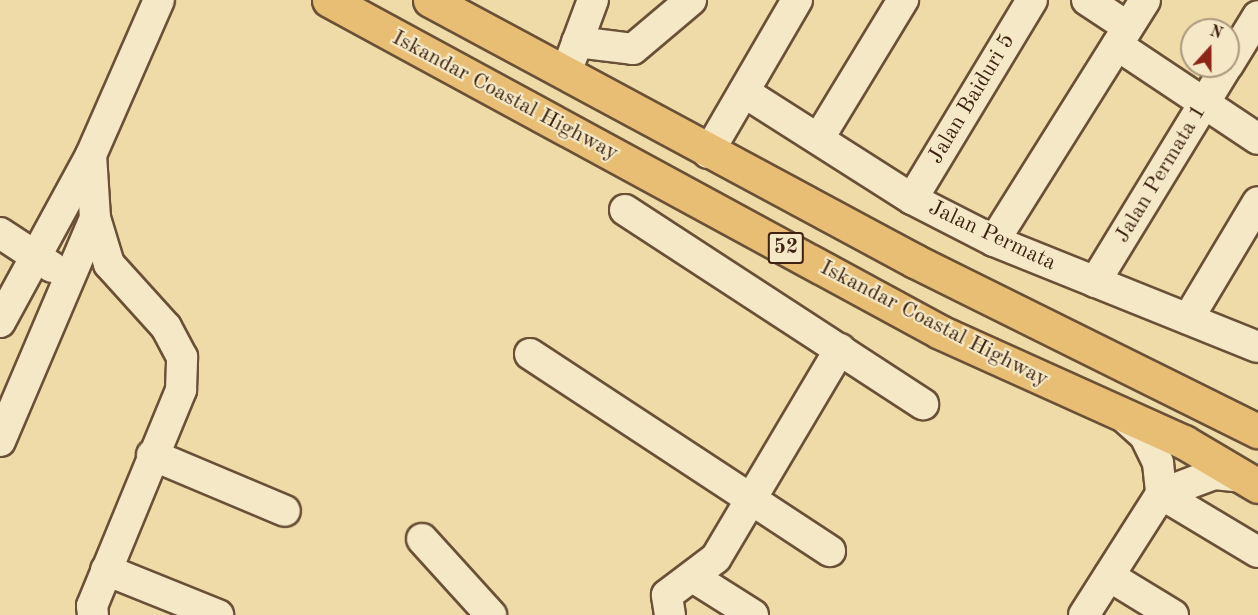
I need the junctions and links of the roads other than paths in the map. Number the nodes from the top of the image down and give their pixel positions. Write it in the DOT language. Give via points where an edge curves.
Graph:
graph roads {
  1 [pos="159,0"];
  2 [pos="329,0"];
  3 [pos="430,0"];
  4 [pos="593,0"];
  5 [pos="691,0"];
  6 [pos="797,0"];
  7 [pos="903,0"];
  8 [pos="1032,0"];
  9 [pos="1087,0"];
  10 [pos="1145,0"];
  11 [pos="1258,16"];
  12 [pos="1123,36"];
  13 [pos="577,42"];
  14 [pos="1240,45"];
  15 [pos="566,73"];
  16 [pos="1220,78"];
  17 [pos="744,92"];
  18 [pos="1204,104"];
  19 [pos="819,138"];
  20 [pos="1258,139"];
  21 [pos="708,153"];
  22 [pos="90,155"];
  23 [pos="912,199"];
  24 [pos="1258,202"];
  25 [pos="625,210"];
  26 [pos="95,218"];
  27 [pos="0,233"];
  28 [pos="994,242"];
  29 [pos="35,257"];
  30 [pos="70,278"];
  31 [pos="1095,282"];
  32 [pos="1188,320"];
  33 [pos="0,322"];
  34 [pos="1258,347"];
  35 [pos="840,349"];
  36 [pos="530,354"];
  37 [pos="923,404"];
  38 [pos="1122,415"];
  39 [pos="1258,431"];
  40 [pos="0,441"];
  41 [pos="152,455"];
  42 [pos="1250,481"];
  43 [pos="1161,494"];
  44 [pos="747,498"];
  45 [pos="285,511"];
  46 [pos="422,539"];
  47 [pos="830,551"];
  48 [pos="1258,552"];
  49 [pos="106,570"];
  50 [pos="1109,576"];
  51 [pos="693,577"];
  52 [pos="673,613"];
  53 [pos="751,614"];
  54 [pos="93,615"];
  55 [pos="218,615"];
  56 [pos="491,615"];
  57 [pos="1084,615"];
  58 [pos="1173,615"];
  1 -- 22 [label="street"];
  2 -- 38 [label="highway, Iskandar Coastal Highway / 52" via="940,332"];
  3 -- 15 [label="highway, 52"];
  4 -- 13 [label="street"];
  5 -- 13 [label="street" via="633,49"];
  6 -- 17 [label="street"];
  7 -- 19 [label="street"];
  8 -- 23 [label="street, Jalan Baiduri 5"];
  9 -- 12 [label="street"];
  10 -- 12 [label="street"];
  11 -- 14 [label="street, Jalan Permata 1"];
  12 -- 18 [label="street"];
  12 -- 28 [label="street"];
  13 -- 15 [label="street"];
  15 -- 21 [label="highway, 52"];
  16 -- 18 [label="street, Jalan Permata 1"];
  17 -- 19 [label="street, Jalan Permata"];
  17 -- 21 [label="street"];
  18 -- 20 [label="street"];
  18 -- 31 [label="street, Jalan Permata 1"];
  19 -- 23 [label="street, Jalan Permata"];
  21 -- 39 [label="highway, 52"];
  22 -- 26 [label="street"];
  22 -- 29 [label="street"];
  23 -- 28 [label="street, Jalan Permata"];
  24 -- 32 [label="street"];
  25 -- 35 [label="street"];
  26 -- 30 [label="street"];
  26 -- 41 [label="street" via="109,264 166,327 182,357 181,390"];
  27 -- 29 [label="street"];
  28 -- 31 [label="street, Jalan Permata"];
  29 -- 30 [label="street"];
  29 -- 33 [label="street"];
  30 -- 40 [label="street"];
  31 -- 32 [label="street, Jalan Permata"];
  32 -- 34 [label="street, Jalan Permata"];
  35 -- 37 [label="street"];
  35 -- 44 [label="street"];
  36 -- 44 [label="street"];
  38 -- 42 [label="highway, Iskandar Coastal Highway / 52"];
  38 -- 43 [label="street" via="1144,436 1158,463"];
  41 -- 45 [label="street"];
  41 -- 49 [label="street"];
  42 -- 43 [label="street" via="1204,476"];
  43 -- 48 [label="street"];
  43 -- 50 [label="street"];
  44 -- 47 [label="street"];
  44 -- 51 [label="street" via="716,558"];
  46 -- 56 [label="street"];
  49 -- 54 [label="street"];
  49 -- 55 [label="street"];
  50 -- 57 [label="street"];
  50 -- 58 [label="street"];
  51 -- 52 [label="street" via="667,595"];
  51 -- 53 [label="street"];
}
